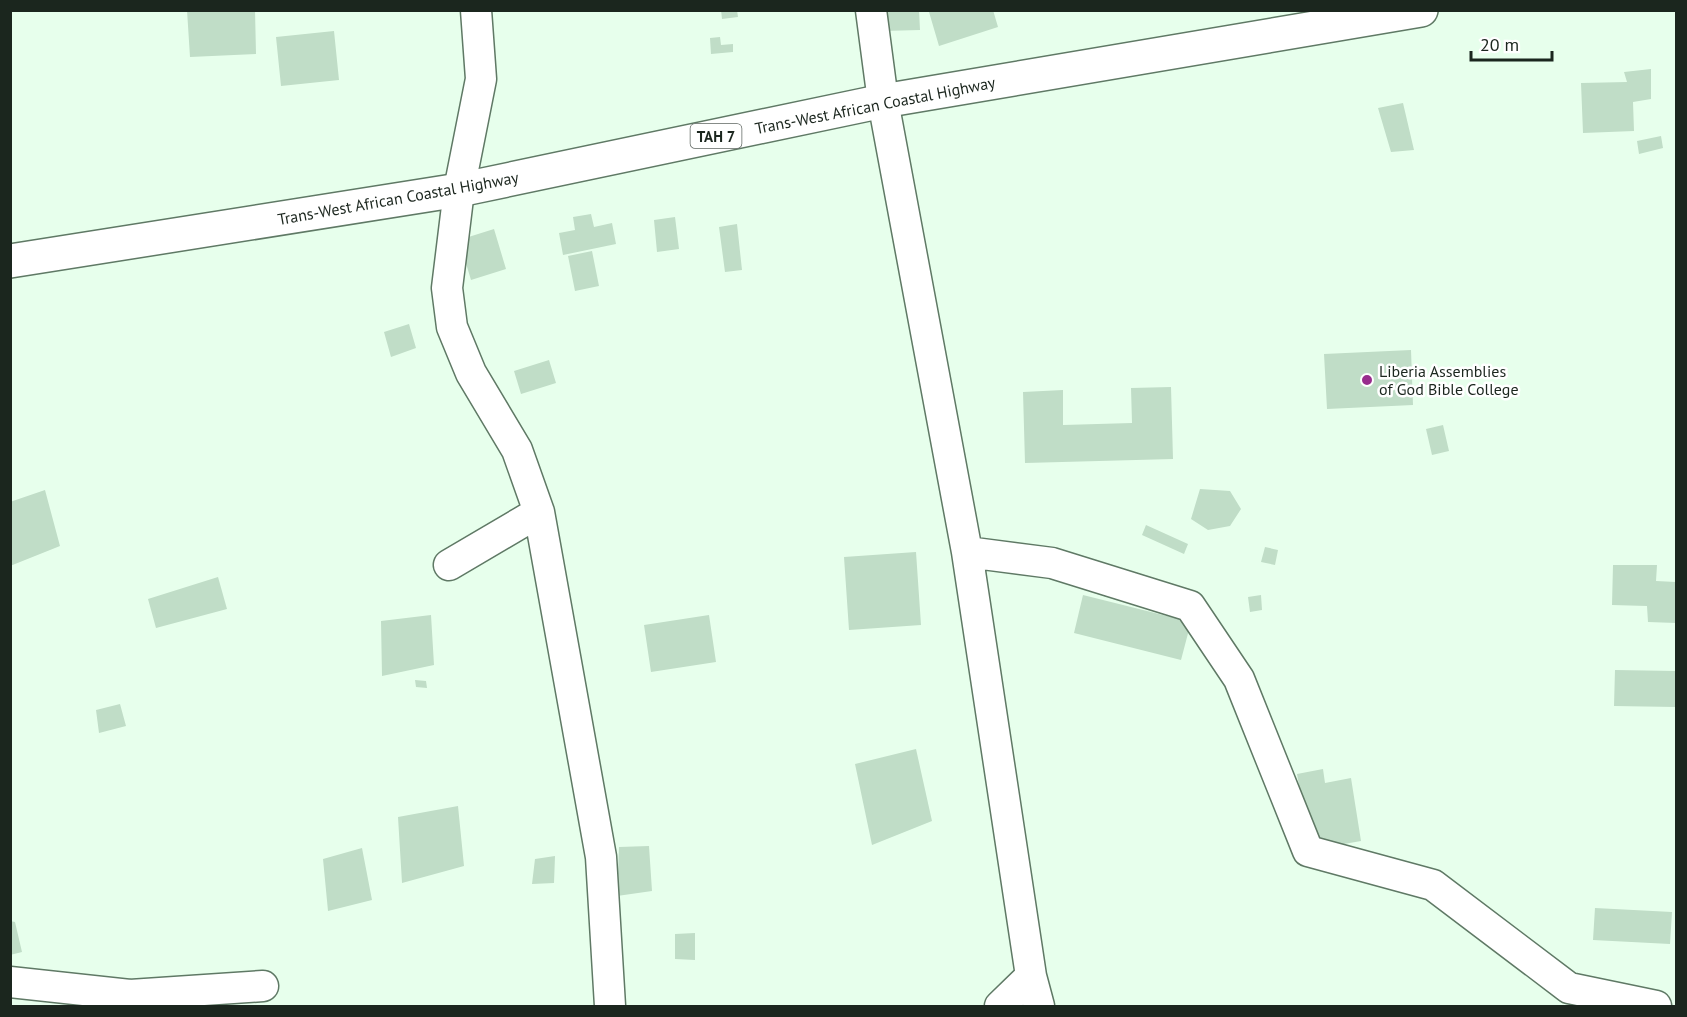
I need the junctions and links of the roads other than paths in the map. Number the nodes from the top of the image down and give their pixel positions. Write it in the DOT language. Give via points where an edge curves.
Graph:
graph roads {
  1 [pos="476,10"];
  2 [pos="871,10"];
  3 [pos="1421,10"];
  4 [pos="883,101"];
  5 [pos="459,190"];
  6 [pos="10,261"];
  7 [pos="539,512"];
  8 [pos="967,552"];
  9 [pos="449,565"];
  10 [pos="1031,976"];
  11 [pos="10,982"];
  12 [pos="263,986"];
  13 [pos="610,1006"];
  14 [pos="1000,1006"];
  15 [pos="1039,1006"];
  16 [pos="1656,1006"];
  1 -- 5 [label="street" via="481,79"];
  2 -- 4 [label="street"];
  3 -- 4 [label="highway, Trans-West African Coastal Highway / TAH 7"];
  4 -- 5 [label="highway, Trans-West African Coastal Highway / TAH 7"];
  4 -- 8 [label="street"];
  5 -- 6 [label="highway, Trans-West African Coastal Highway / TAH 7"];
  5 -- 7 [label="street" via="447,288 452,327 471,373 517,450"];
  7 -- 9 [label="street"];
  7 -- 13 [label="street" via="601,856"];
  8 -- 10 [label="street"];
  8 -- 16 [label="street" via="1052,562 1190,606 1239,679 1308,851 1433,885 1569,988"];
  10 -- 14 [label="street"];
  10 -- 15 [label="street"];
  11 -- 12 [label="street" via="130,995"];
}
